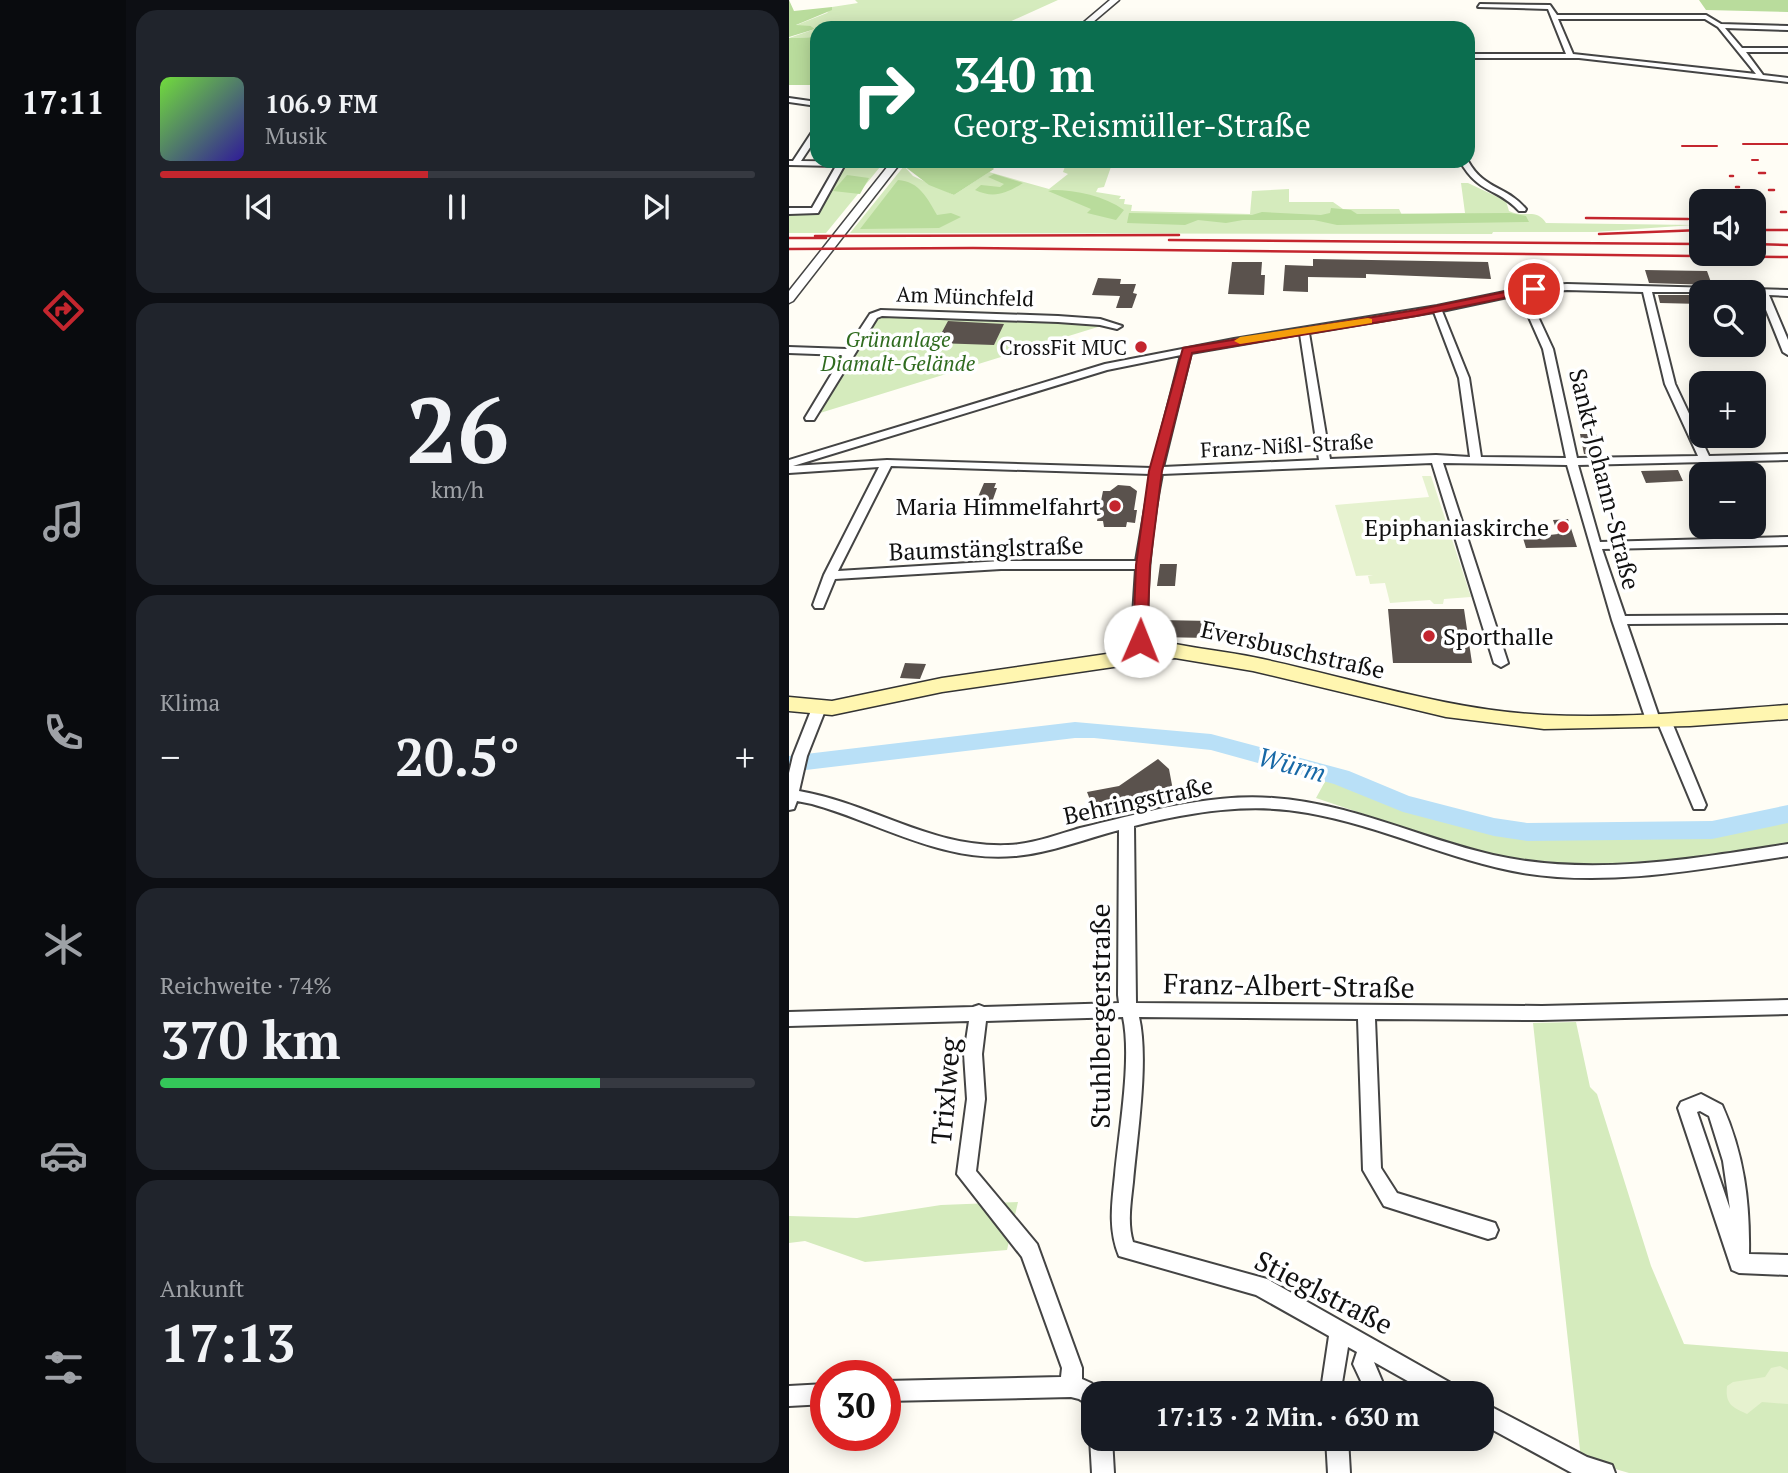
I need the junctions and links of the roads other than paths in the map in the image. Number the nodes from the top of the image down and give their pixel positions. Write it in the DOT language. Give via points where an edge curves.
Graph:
graph roads {
  1 [pos="1115,0"];
  2 [pos="1480,6"];
  3 [pos="1556,17"];
  4 [pos="1090,21"];
  5 [pos="1788,28"];
  6 [pos="1723,29"];
  7 [pos="1741,50"];
  8 [pos="1788,50"];
  9 [pos="1570,55"];
  10 [pos="1475,56"];
  11 [pos="1760,78"];
  12 [pos="1788,80"];
  13 [pos="789,100"];
  14 [pos="810,103"];
  15 [pos="810,140"];
  16 [pos="792,163"];
  17 [pos="810,163"];
  18 [pos="838,168"];
  19 [pos="891,168"];
  20 [pos="1468,168"];
  21 [pos="1522,209"];
  22 [pos="789,211"];
  23 [pos="1647,289"];
  24 [pos="1689,290"];
  25 [pos="1766,292"];
  26 [pos="1788,292"];
  27 [pos="1520,293"];
  28 [pos="789,299"];
  29 [pos="1766,299"];
  30 [pos="1437,309"];
  31 [pos="1117,326"];
  32 [pos="1304,331"];
  33 [pos="789,350"];
  34 [pos="1187,351"];
  35 [pos="850,352"];
  36 [pos="1788,352"];
  37 [pos="810,418"];
  38 [pos="1788,457"];
  39 [pos="1436,458"];
  40 [pos="1476,459"];
  41 [pos="1705,460"];
  42 [pos="1325,461"];
  43 [pos="1572,462"];
  44 [pos="888,463"];
  45 [pos="789,464"];
  46 [pos="789,470"];
  47 [pos="1156,471"];
  48 [pos="1788,541"];
  49 [pos="1595,546"];
  50 [pos="1143,565"];
  51 [pos="830,575"];
  52 [pos="819,605"];
  53 [pos="1788,619"];
  54 [pos="1618,620"];
  55 [pos="1141,655"];
  56 [pos="1501,663"];
  57 [pos="789,704"];
  58 [pos="819,708"];
  59 [pos="1788,712"];
  60 [pos="1659,720"];
  61 [pos="790,800"];
  62 [pos="1699,805"];
  63 [pos="1127,823"];
  64 [pos="1788,850"];
  65 [pos="1788,1007"];
  66 [pos="1130,1010"];
  67 [pos="979,1012"];
  68 [pos="1366,1013"];
  69 [pos="789,1019"];
  70 [pos="1488,1230"];
  71 [pos="1126,1250"];
  72 [pos="1739,1263"];
  73 [pos="1788,1265"];
  74 [pos="1340,1332"];
  75 [pos="1369,1347"];
  76 [pos="1334,1381"];
  77 [pos="1372,1381"];
  78 [pos="1428,1381"];
  79 [pos="1081,1388"];
  80 [pos="901,1391"];
  81 [pos="1081,1392"];
  82 [pos="810,1395"];
  83 [pos="789,1396"];
  84 [pos="1494,1419"];
  85 [pos="1102,1451"];
  86 [pos="1338,1451"];
  87 [pos="1103,1473"];
  88 [pos="1339,1473"];
  89 [pos="1604,1473"];
  1 -- 4 [label="street"];
  2 -- 3 [label="street" via="1546,6 1553,8"];
  3 -- 6 [label="street" via="1702,16"];
  3 -- 9 [label="street"];
  5 -- 6 [label="street"];
  6 -- 7 [label="street"];
  7 -- 8 [label="street"];
  7 -- 11 [label="street"];
  9 -- 10 [label="street"];
  9 -- 11 [label="street"];
  11 -- 12 [label="street"];
  13 -- 14 [label="street"];
  15 -- 16 [label="street"];
  16 -- 17 [label="street"];
  18 -- 22 [label="street" via="815,211"];
  19 -- 28 [label="street"];
  20 -- 21 [label="street" via="1478,183"];
  23 -- 24 [label="street"];
  23 -- 27 [label="street" via="1549,287"];
  23 -- 41 [label="street" via="1670,384"];
  25 -- 26 [label="street"];
  27 -- 30 [label="street"];
  27 -- 43 [label="street, Sankt-Johann-Straße" via="1548,349"];
  29 -- 36 [label="street"];
  30 -- 32 [label="street"];
  30 -- 40 [label="street" via="1464,378"];
  31 -- 35 [label="street, Am Münchfeld" via="1058,319 881,313 873,316"];
  32 -- 34 [label="street"];
  32 -- 42 [label="street"];
  33 -- 35 [label="street"];
  34 -- 45 [label="street" via="1081,373"];
  34 -- 47 [label="street"];
  35 -- 37 [label="street"];
  38 -- 41 [label="street, Franz-Nißl-Straße"];
  39 -- 40 [label="street, Franz-Nißl-Straße"];
  39 -- 42 [label="street, Franz-Nißl-Straße"];
  39 -- 56 [label="street"];
  40 -- 43 [label="street, Franz-Nißl-Straße"];
  41 -- 43 [label="street, Franz-Nißl-Straße"];
  42 -- 47 [label="street, Franz-Nißl-Straße"];
  43 -- 49 [label="street, Sankt-Johann-Straße"];
  44 -- 46 [label="street, Franz-Nißl-Straße"];
  44 -- 47 [label="street, Franz-Nißl-Straße"];
  44 -- 51 [label="street"];
  47 -- 50 [label="street"];
  48 -- 49 [label="street"];
  49 -- 54 [label="street, Sankt-Johann-Straße"];
  50 -- 51 [label="street, Baumstänglstraße" via="1001,565"];
  50 -- 55 [label="street"];
  51 -- 52 [label="street"];
  53 -- 54 [label="street"];
  54 -- 60 [label="street, Sankt-Johann-Straße"];
  55 -- 58 [label="main road, Eversbuschstraße"];
  55 -- 60 [label="main road, Eversbuschstraße" via="1192,652 1446,710 1507,718 1544,722"];
  57 -- 58 [label="main road, Eversbuschstraße"];
  58 -- 61 [label="street"];
  59 -- 60 [label="main road, Eversbuschstraße"];
  60 -- 62 [label="street, Sankt-Johann-Straße"];
  61 -- 63 [label="street, Behringstraße" via="837,806 959,849 1012,851"];
  63 -- 64 [label="street, Behringstraße" via="1241,803 1313,806 1473,855 1524,867 1567,870 1673,866"];
  63 -- 66 [label="street, Stuhlbergerstraße" via="1126,995"];
  65 -- 68 [label="street, Franz-Albert-Straße"];
  66 -- 67 [label="street, Franz-Albert-Straße"];
  66 -- 68 [label="street, Franz-Albert-Straße"];
  66 -- 71 [label="street, Stuhlbergerstraße" via="1133,1076 1121,1222"];
  67 -- 69 [label="street, Franz-Albert-Straße"];
  67 -- 79 [label="street, Trixlweg" via="973,1054 976,1099 966,1174 1030,1251"];
  68 -- 70 [label="street" via="1372,1170 1391,1200"];
  71 -- 74 [label="street, Stieglstraße" via="1260,1286"];
  72 -- 72 [label="street" via="1740,1207 1732,1161 1716,1111 1701,1102 1687,1108"];
  72 -- 73 [label="street"];
  74 -- 75 [label="street, Stieglstraße"];
  74 -- 76 [label="street"];
  75 -- 77 [label="street" via="1363,1364"];
  75 -- 78 [label="street, Stieglstraße"];
  80 -- 81 [label="street"];
  82 -- 83 [label="street"];
  84 -- 89 [label="street" via="1583,1467"];
  85 -- 87 [label="street"];
  86 -- 88 [label="street"];
}
